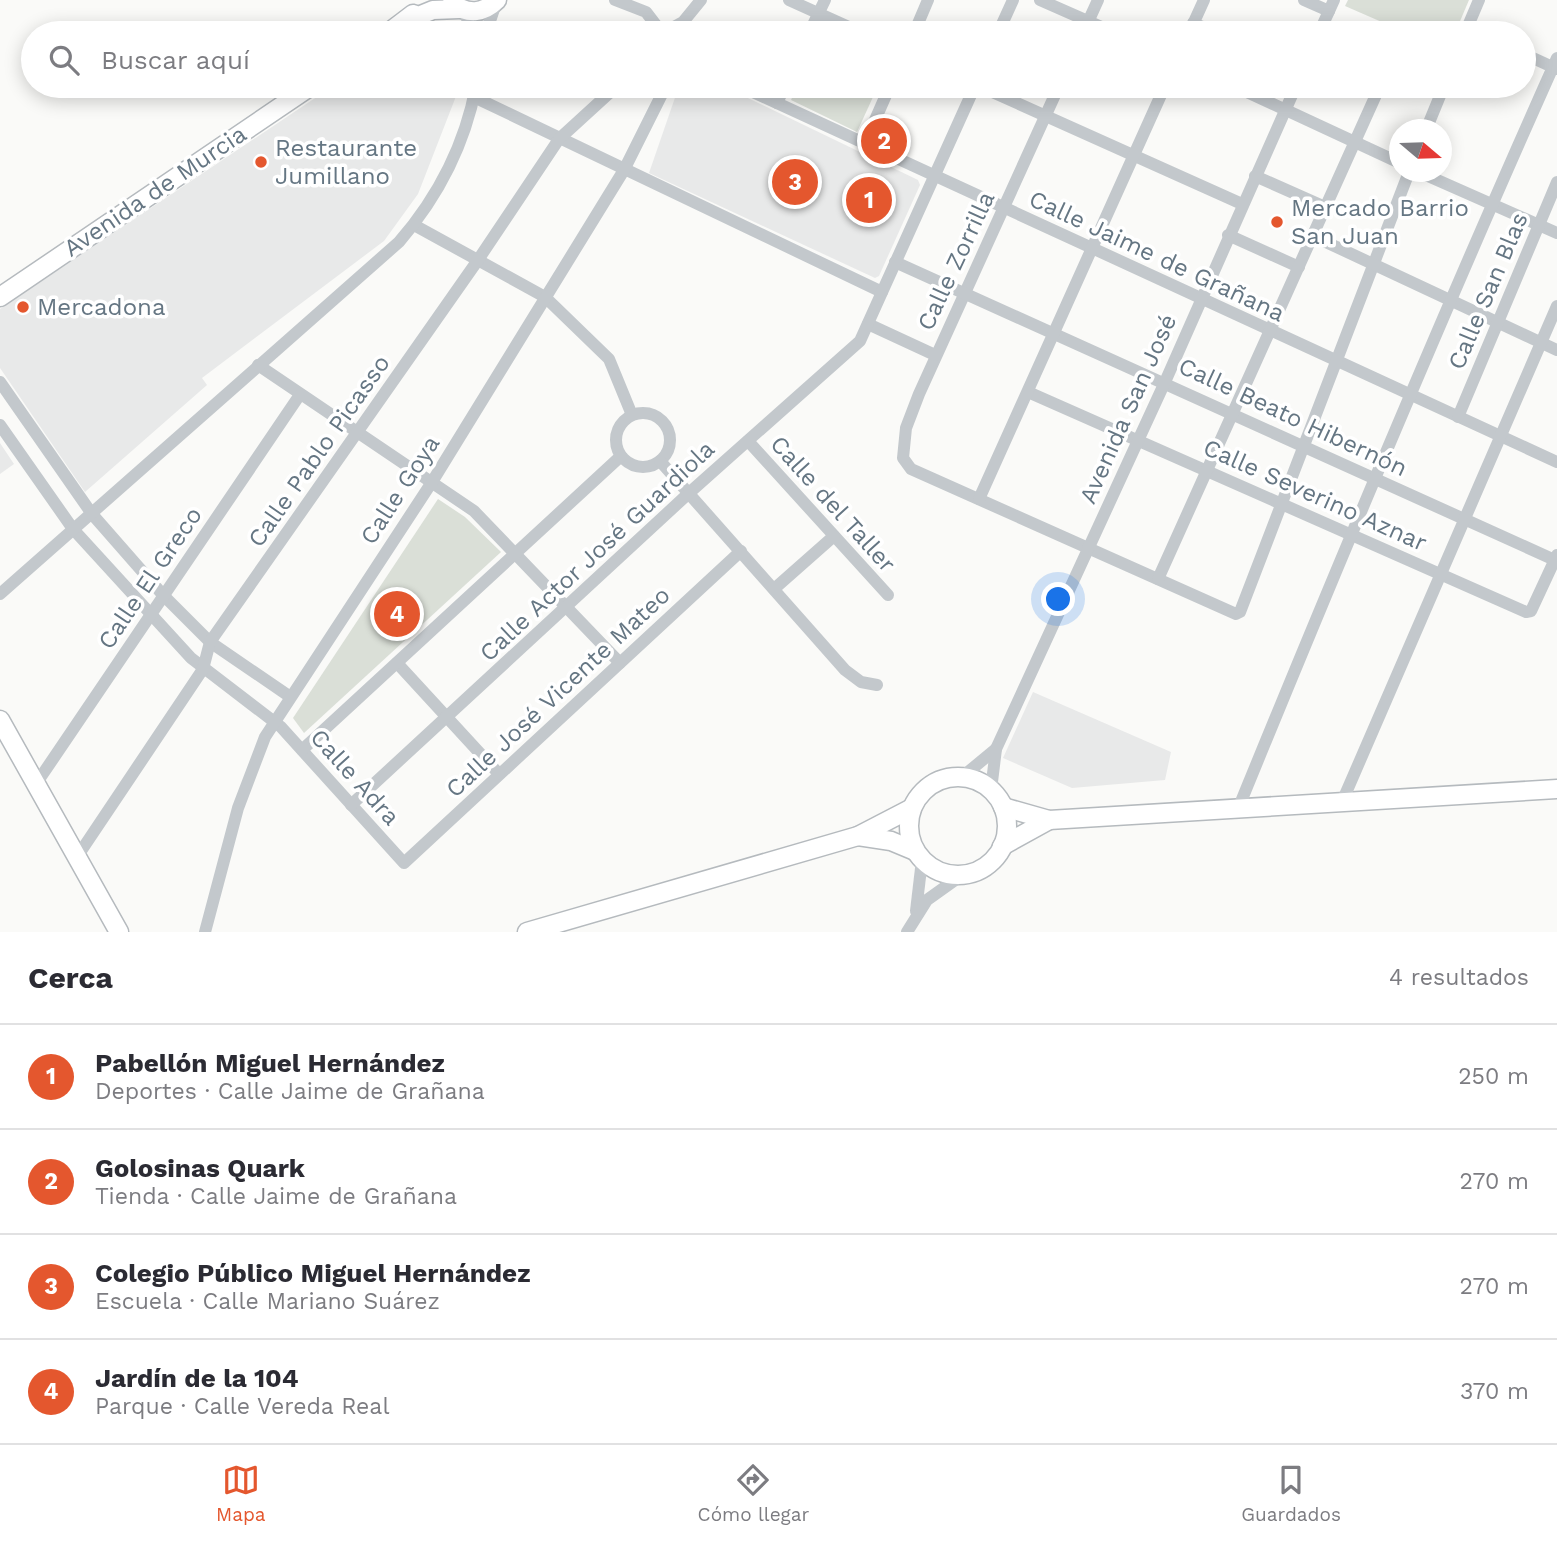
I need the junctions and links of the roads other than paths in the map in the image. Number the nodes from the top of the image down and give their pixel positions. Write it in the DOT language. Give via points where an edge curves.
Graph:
graph roads {
  1 [pos="427,0"];
  2 [pos="497,0"];
  3 [pos="615,0"];
  4 [pos="701,0"];
  5 [pos="789,0"];
  6 [pos="825,0"];
  7 [pos="928,0"];
  8 [pos="1013,0"];
  9 [pos="1040,0"];
  10 [pos="1098,0"];
  11 [pos="1204,0"];
  12 [pos="1304,0"];
  13 [pos="1479,0"];
  14 [pos="458,6"];
  15 [pos="1331,6"];
  16 [pos="818,13"];
  17 [pos="406,21"];
  18 [pos="490,21"];
  19 [pos="653,21"];
  20 [pos="684,21"];
  21 [pos="815,21"];
  22 [pos="836,21"];
  23 [pos="919,21"];
  24 [pos="1003,21"];
  25 [pos="1075,21"];
  26 [pos="1088,21"];
  27 [pos="1194,21"];
  28 [pos="1473,21"];
  29 [pos="1536,58"];
  30 [pos="1556,65"];
  31 [pos="293,98"];
  32 [pos="473,98"];
  33 [pos="487,98"];
  34 [pos="604,98"];
  35 [pos="660,98"];
  36 [pos="766,98"];
  37 [pos="779,98"];
  38 [pos="885,98"];
  39 [pos="971,98"];
  40 [pos="1005,98"];
  41 [pos="1054,98"];
  42 [pos="1159,98"];
  43 [pos="1261,98"];
  44 [pos="1290,98"];
  45 [pos="1375,98"];
  46 [pos="1439,98"];
  47 [pos="777,103"];
  48 [pos="1285,109"];
  49 [pos="1046,116"];
  50 [pos="1430,119"];
  51 [pos="559,139"];
  52 [pos="1355,143"];
  53 [pos="864,145"];
  54 [pos="1133,155"];
  55 [pos="1389,158"];
  56 [pos="624,170"];
  57 [pos="1255,176"];
  58 [pos="934,177"];
  59 [pos="1405,182"];
  60 [pos="1442,182"];
  61 [pos="1557,182"];
  62 [pos="1490,203"];
  63 [pos="1242,204"];
  64 [pos="1325,207"];
  65 [pos="1004,209"];
  66 [pos="414,225"];
  67 [pos="1538,225"];
  68 [pos="1557,233"];
  69 [pos="1228,235"];
  70 [pos="1312,236"];
  71 [pos="1092,248"];
  72 [pos="478,260"];
  73 [pos="895,262"];
  74 [pos="1373,264"];
  75 [pos="1298,267"];
  76 [pos="881,292"];
  77 [pos="963,293"];
  78 [pos="0,297"];
  79 [pos="545,297"];
  80 [pos="1201,299"];
  81 [pos="1450,301"];
  82 [pos="1557,306"];
  83 [pos="1500,323"];
  84 [pos="868,324"];
  85 [pos="1270,331"];
  86 [pos="1054,333"];
  87 [pos="1542,343"];
  88 [pos="1557,350"];
  89 [pos="935,355"];
  90 [pos="1334,360"];
  91 [pos="258,365"];
  92 [pos="0,382"];
  93 [pos="1165,382"];
  94 [pos="1028,392"];
  95 [pos="1410,395"];
  96 [pos="299,396"];
  97 [pos="1232,414"];
  98 [pos="632,415"];
  99 [pos="1458,416"];
  100 [pos="0,425"];
  101 [pos="357,433"];
  102 [pos="1502,437"];
  103 [pos="1139,439"];
  104 [pos="748,440"];
  105 [pos="1304,446"];
  106 [pos="621,456"];
  107 [pos="660,461"];
  108 [pos="1557,462"];
  109 [pos="1207,469"];
  110 [pos="1374,478"];
  111 [pos="432,482"];
  112 [pos="689,493"];
  113 [pos="979,499"];
  114 [pos="1281,503"];
  115 [pos="92,514"];
  116 [pos="1465,519"];
  117 [pos="73,529"];
  118 [pos="1349,534"];
  119 [pos="834,536"];
  120 [pos="1088,548"];
  121 [pos="740,551"];
  122 [pos="515,552"];
  123 [pos="1556,559"];
  124 [pos="1440,574"];
  125 [pos="1158,579"];
  126 [pos="774,589"];
  127 [pos="0,594"];
  128 [pos="163,595"];
  129 [pos="888,595"];
  130 [pos="567,608"];
  131 [pos="152,615"];
  132 [pos="210,642"];
  133 [pos="397,663"];
  134 [pos="620,663"];
  135 [pos="203,669"];
  136 [pos="877,685"];
  137 [pos="289,696"];
  138 [pos="447,718"];
  139 [pos="0,720"];
  140 [pos="274,722"];
  141 [pos="996,749"];
  142 [pos="302,750"];
  143 [pos="499,774"];
  144 [pos="962,777"];
  145 [pos="36,784"];
  146 [pos="1557,789"];
  147 [pos="991,790"];
  148 [pos="1342,802"];
  149 [pos="351,805"];
  150 [pos="1003,807"];
  151 [pos="912,808"];
  152 [pos="1238,808"];
  153 [pos="1049,820"];
  154 [pos="858,836"];
  155 [pos="1002,846"];
  156 [pos="918,855"];
  157 [pos="77,857"];
  158 [pos="404,863"];
  159 [pos="962,875"];
  160 [pos="915,918"];
  161 [pos="119,932"];
  162 [pos="205,932"];
  163 [pos="527,932"];
  164 [pos="907,932"];
  1 -- 17 [label="main road"];
  2 -- 14 [label="main road" via="479,12"];
  2 -- 18 [label="street"];
  3 -- 19 [label="street" via="652,16"];
  4 -- 20 [label="street"];
  5 -- 16 [label="street"];
  6 -- 16 [label="street"];
  7 -- 23 [label="street"];
  8 -- 24 [label="street"];
  9 -- 25 [label="street"];
  10 -- 26 [label="street"];
  11 -- 27 [label="street"];
  12 -- 15 [label="street"];
  13 -- 28 [label="street"];
  14 -- 17 [label="main road"];
  16 -- 21 [label="street"];
  16 -- 22 [label="street"];
  29 -- 30 [label="street"];
  30 -- 62 [label="street"];
  31 -- 78 [label="main road, Avenida de Murcia"];
  32 -- 66 [label="street" via="447,171"];
  33 -- 51 [label="street"];
  34 -- 51 [label="street, Calle Pablo Picasso"];
  35 -- 56 [label="street, Calle Goya"];
  36 -- 47 [label="street, Calle Jaime de Grañana"];
  37 -- 47 [label="street"];
  38 -- 53 [label="street"];
  39 -- 58 [label="street, Calle Actor José Guardiola"];
  40 -- 49 [label="street"];
  41 -- 49 [label="street, Calle Zorrilla"];
  42 -- 54 [label="street"];
  43 -- 48 [label="street"];
  44 -- 48 [label="street, Avenida San José"];
  45 -- 52 [label="street"];
  46 -- 50 [label="street"];
  47 -- 53 [label="street, Calle Jaime de Grañana"];
  48 -- 52 [label="street"];
  48 -- 57 [label="street, Avenida San José"];
  49 -- 54 [label="street"];
  49 -- 65 [label="street, Calle Zorrilla"];
  51 -- 56 [label="street"];
  51 -- 72 [label="street, Calle Pablo Picasso"];
  52 -- 55 [label="street"];
  52 -- 64 [label="street"];
  53 -- 58 [label="street, Calle Jaime de Grañana"];
  54 -- 63 [label="street"];
  54 -- 71 [label="street"];
  56 -- 76 [label="street"];
  56 -- 79 [label="street, Calle Goya"];
  57 -- 63 [label="street, Avenida San José"];
  57 -- 64 [label="street"];
  58 -- 65 [label="street, Calle Jaime de Grañana"];
  58 -- 73 [label="street, Calle Actor José Guardiola"];
  59 -- 74 [label="street"];
  60 -- 62 [label="street"];
  61 -- 67 [label="street, Calle San Blas"];
  62 -- 67 [label="street"];
  62 -- 81 [label="street"];
  63 -- 69 [label="street, Avenida San José"];
  64 -- 70 [label="street"];
  65 -- 71 [label="street, Calle Jaime de Grañana"];
  65 -- 77 [label="street, Calle Zorrilla"];
  66 -- 72 [label="street"];
  66 -- 91 [label="street"];
  67 -- 68 [label="street"];
  67 -- 83 [label="street, Calle San Blas"];
  69 -- 75 [label="street"];
  69 -- 80 [label="street, Avenida San José"];
  70 -- 74 [label="street"];
  70 -- 75 [label="street"];
  71 -- 80 [label="street, Calle Jaime de Grañana"];
  71 -- 86 [label="street"];
  72 -- 79 [label="street"];
  72 -- 101 [label="street, Calle Pablo Picasso"];
  73 -- 76 [label="street, Calle Actor José Guardiola"];
  73 -- 77 [label="street, Calle Beato Hibernón"];
  74 -- 81 [label="street"];
  74 -- 90 [label="street"];
  75 -- 85 [label="street"];
  76 -- 84 [label="street, Calle Actor José Guardiola"];
  77 -- 86 [label="street, Calle Beato Hibernón"];
  77 -- 89 [label="street, Calle Zorrilla"];
  79 -- 98 [label="street" via="610,359"];
  79 -- 111 [label="street, Calle Goya"];
  80 -- 85 [label="street, Calle Jaime de Grañana"];
  80 -- 93 [label="street, Avenida San José"];
  81 -- 83 [label="street"];
  81 -- 95 [label="street"];
  82 -- 87 [label="street"];
  83 -- 87 [label="street"];
  83 -- 99 [label="street, Calle San Blas"];
  84 -- 89 [label="street"];
  84 -- 104 [label="street, Calle Actor José Guardiola" via="860,341"];
  85 -- 90 [label="street, Calle Jaime de Grañana"];
  85 -- 97 [label="street"];
  86 -- 93 [label="street, Calle Beato Hibernón"];
  86 -- 94 [label="street"];
  87 -- 88 [label="street"];
  87 -- 102 [label="street"];
  89 -- 113 [label="street, Calle Zorrilla" via="906,428 903,458 911,469"];
  90 -- 95 [label="street, Calle Jaime de Grañana"];
  90 -- 105 [label="street"];
  91 -- 96 [label="street"];
  91 -- 115 [label="street"];
  92 -- 115 [label="street"];
  93 -- 97 [label="street, Calle Beato Hibernón"];
  93 -- 103 [label="street, Avenida San José"];
  94 -- 103 [label="street, Calle Severino Aznar"];
  94 -- 113 [label="street"];
  95 -- 99 [label="street, Calle Jaime de Grañana"];
  95 -- 110 [label="street"];
  96 -- 101 [label="street"];
  96 -- 128 [label="street, Calle El Greco"];
  97 -- 105 [label="street, Calle Beato Hibernón"];
  97 -- 109 [label="street"];
  98 -- 106 [label="street" via="618,428"];
  98 -- 107 [label="street" via="651,414 666,426 669,445"];
  99 -- 102 [label="street, Calle Jaime de Grañana"];
  100 -- 117 [label="street, Calle Adra"];
  101 -- 111 [label="street"];
  101 -- 132 [label="street, Calle Pablo Picasso"];
  102 -- 108 [label="street, Calle Jaime de Grañana"];
  102 -- 116 [label="street"];
  103 -- 109 [label="street, Calle Severino Aznar"];
  103 -- 120 [label="street, Avenida San José"];
  104 -- 112 [label="street, Calle Actor José Guardiola"];
  104 -- 119 [label="street, Calle del Taller"];
  105 -- 110 [label="street, Calle Beato Hibernón"];
  105 -- 114 [label="street"];
  106 -- 107 [label="street" via="640,467"];
  106 -- 122 [label="street"];
  107 -- 112 [label="street"];
  109 -- 114 [label="street, Calle Severino Aznar"];
  109 -- 125 [label="street"];
  110 -- 116 [label="street, Calle Beato Hibernón"];
  110 -- 118 [label="street"];
  111 -- 122 [label="street" via="474,511"];
  111 -- 137 [label="street, Calle Goya"];
  112 -- 121 [label="street"];
  112 -- 130 [label="street, Calle Actor José Guardiola"];
  113 -- 120 [label="street"];
  114 -- 118 [label="street, Calle Severino Aznar"];
  114 -- 125 [label="street" via="1240,612"];
  115 -- 117 [label="street"];
  115 -- 128 [label="street"];
  116 -- 123 [label="street, Calle Beato Hibernón"];
  116 -- 124 [label="street"];
  117 -- 127 [label="street"];
  117 -- 131 [label="street, Calle Adra"];
  118 -- 124 [label="street, Calle Severino Aznar"];
  118 -- 152 [label="street"];
  119 -- 126 [label="street"];
  119 -- 129 [label="street, Calle del Taller"];
  120 -- 125 [label="street"];
  120 -- 141 [label="street, Avenida San José"];
  121 -- 126 [label="street"];
  121 -- 134 [label="street, Calle José Vicente Mateo"];
  122 -- 130 [label="street"];
  122 -- 133 [label="street"];
  123 -- 124 [label="street, Calle Severino Aznar" via="1529,613"];
  124 -- 148 [label="street"];
  126 -- 136 [label="street" via="845,670 861,682"];
  128 -- 131 [label="street, Calle El Greco"];
  128 -- 132 [label="street"];
  130 -- 134 [label="street"];
  130 -- 138 [label="street, Calle Actor José Guardiola"];
  131 -- 135 [label="street, Calle Adra"];
  131 -- 145 [label="street, Calle El Greco"];
  132 -- 135 [label="street, Calle Pablo Picasso"];
  132 -- 137 [label="street"];
  133 -- 138 [label="street"];
  133 -- 142 [label="street"];
  134 -- 143 [label="street, Calle José Vicente Mateo"];
  135 -- 140 [label="street, Calle Adra"];
  135 -- 157 [label="street, Calle Pablo Picasso"];
  137 -- 140 [label="street, Calle Goya"];
  138 -- 143 [label="street"];
  138 -- 149 [label="street, Calle Actor José Guardiola"];
  139 -- 145 [label="main road"];
  140 -- 142 [label="street, Calle Adra"];
  140 -- 162 [label="street, Calle Goya" via="246,783"];
  141 -- 144 [label="street, Avenida San José"];
  141 -- 147 [label="street, Avenida San José"];
  142 -- 149 [label="street, Calle Adra"];
  143 -- 158 [label="street, Calle José Vicente Mateo"];
  144 -- 147 [label="main road"];
  144 -- 151 [label="main road" via="932,784"];
  145 -- 157 [label="main road"];
  146 -- 148 [label="main road"];
  147 -- 150 [label="main road"];
  148 -- 152 [label="main road"];
  149 -- 158 [label="street, Calle Adra"];
  150 -- 153 [label="main road"];
  150 -- 155 [label="main road" via="1006,833"];
  151 -- 154 [label="main road"];
  151 -- 156 [label="main road" via="909,830"];
  152 -- 153 [label="main road"];
  153 -- 155 [label="main road"];
  154 -- 156 [label="main road" via="891,841"];
  154 -- 163 [label="main road"];
  155 -- 159 [label="main road" via="985,866"];
  156 -- 159 [label="main road" via="940,872"];
  156 -- 160 [label="street"];
  157 -- 161 [label="main road"];
  159 -- 160 [label="street" via="935,893"];
  160 -- 164 [label="street"];
}
